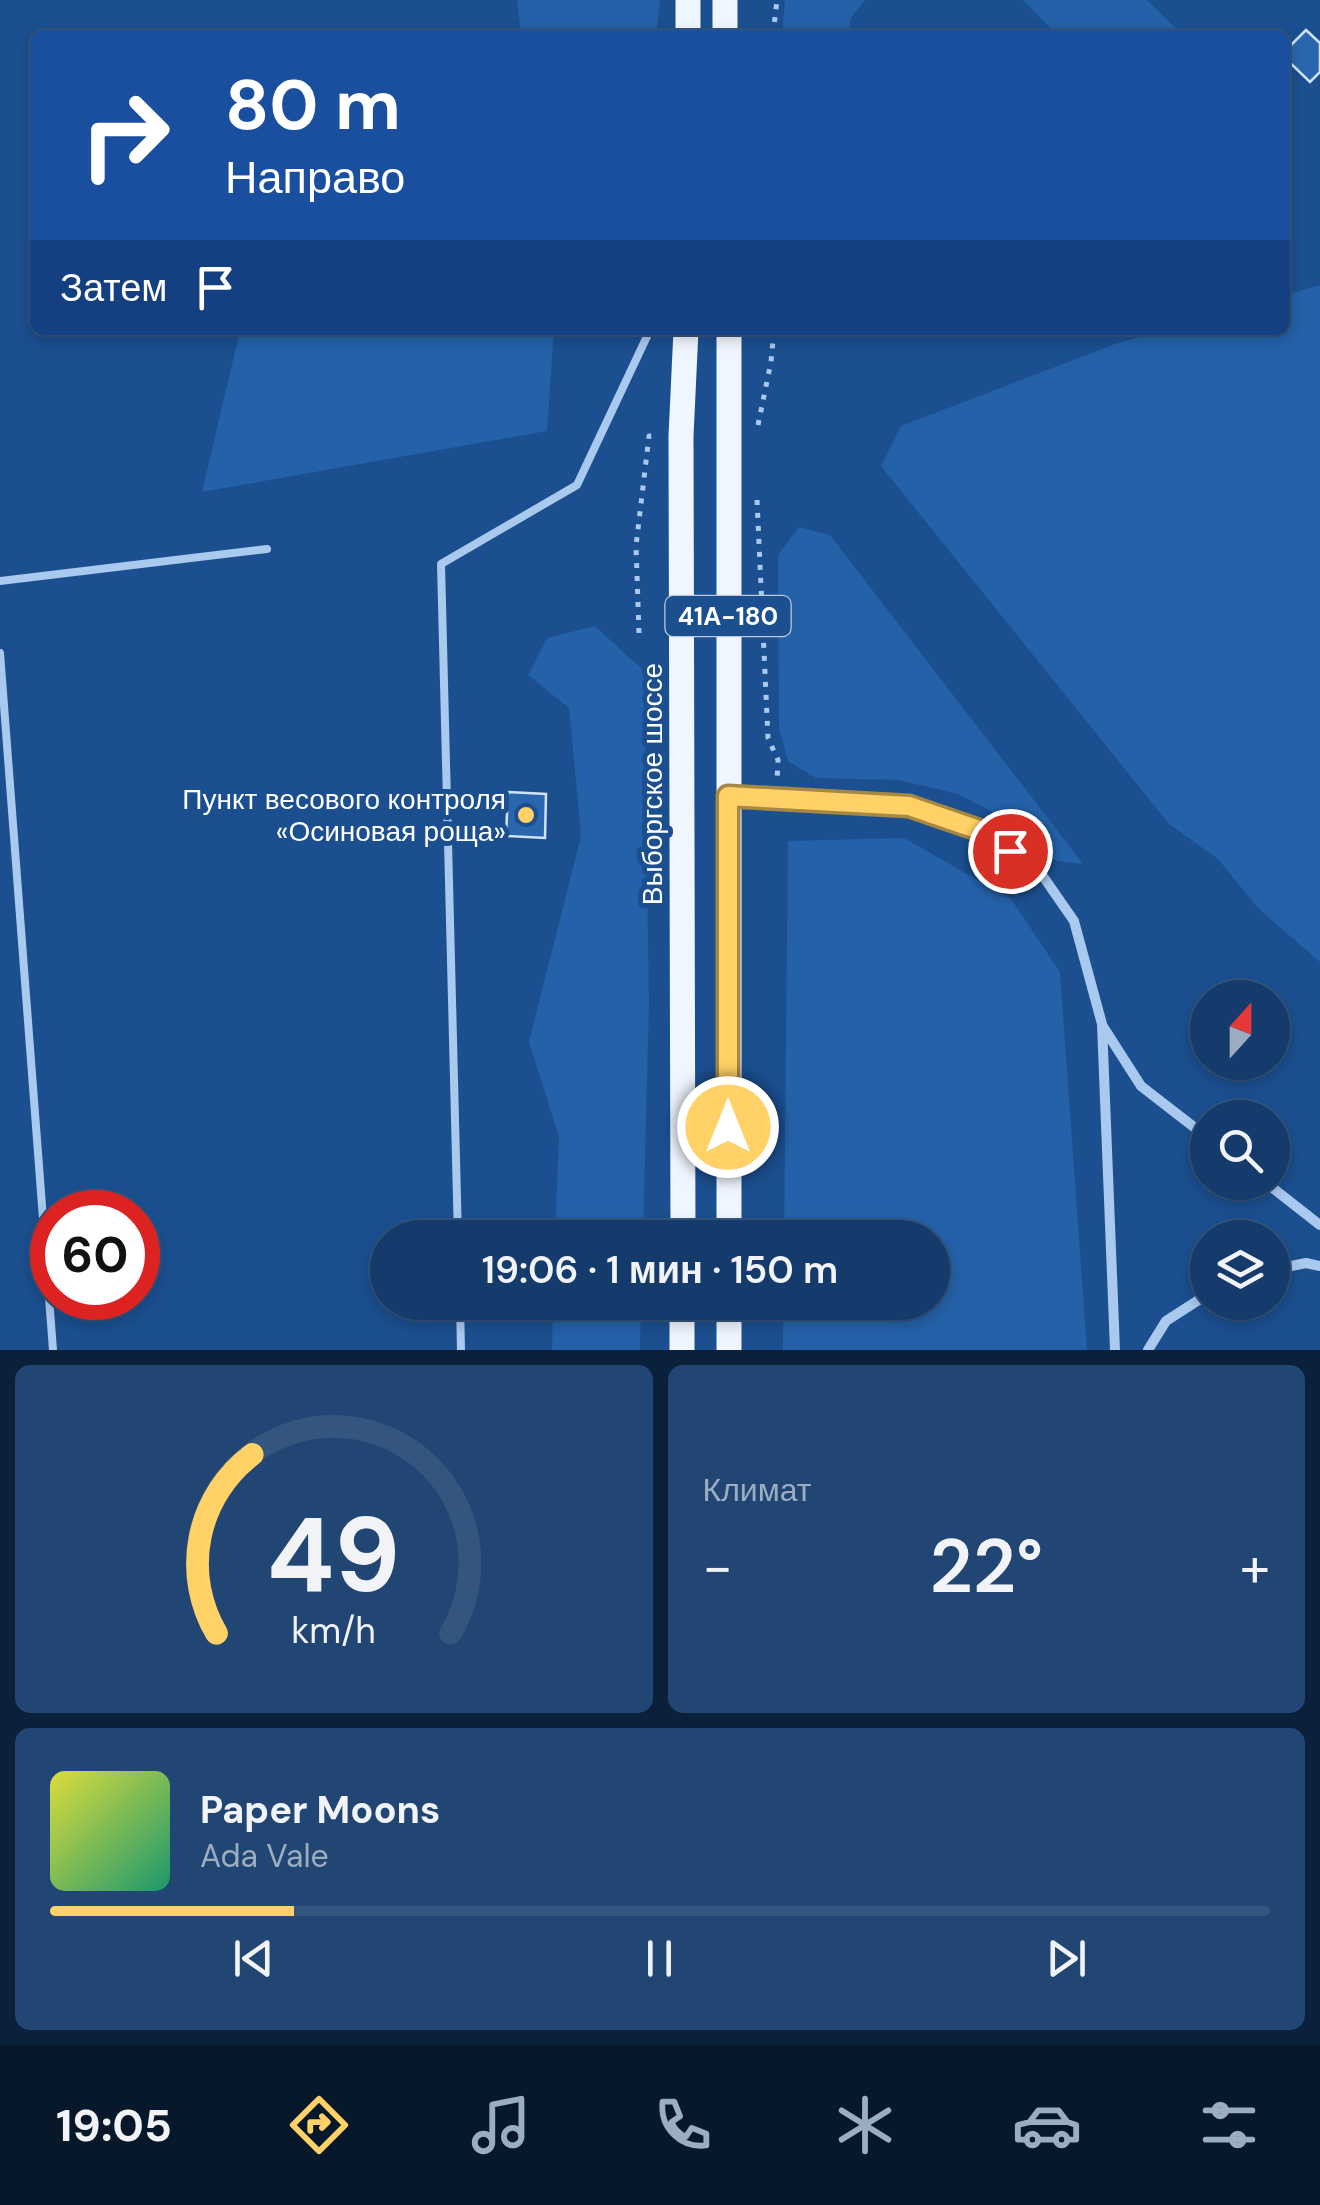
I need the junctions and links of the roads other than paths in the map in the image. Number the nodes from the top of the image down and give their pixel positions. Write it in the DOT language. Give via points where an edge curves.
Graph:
graph roads {
  1 [pos="688,0"];
  2 [pos="725,0"];
  3 [pos="688,30"];
  4 [pos="725,30"];
  5 [pos="648,335"];
  6 [pos="686,335"];
  7 [pos="729,335"];
  8 [pos="267,549"];
  9 [pos="0,581"];
  10 [pos="0,652"];
  11 [pos="728,796"];
  12 [pos="1102,1024"];
  13 [pos="1190,1124"];
  14 [pos="1289,1200"];
  15 [pos="458,1220"];
  16 [pos="683,1220"];
  17 [pos="729,1220"];
  18 [pos="1320,1225"];
  19 [pos="1290,1266"];
  20 [pos="1320,1266"];
  21 [pos="1190,1306"];
  22 [pos="460,1320"];
  23 [pos="682,1320"];
  24 [pos="729,1320"];
  25 [pos="52,1350"];
  26 [pos="461,1350"];
  27 [pos="682,1350"];
  28 [pos="729,1350"];
  29 [pos="1115,1350"];
  30 [pos="1148,1350"];
  1 -- 3 [label="main road"];
  2 -- 4 [label="main road"];
  5 -- 15 [label="lane" via="577,485 441,564"];
  6 -- 16 [label="main road, Выборгское шоссе / 41А-180"];
  7 -- 11 [label="main road, 41А-180"];
  8 -- 9 [label="lane"];
  10 -- 25 [label="lane"];
  11 -- 12 [label="street" via="909,806 979,830 1040,872 1074,921"];
  11 -- 17 [label="main road, 41А-180"];
  12 -- 13 [label="street" via="1141,1086"];
  12 -- 29 [label="street"];
  14 -- 18 [label="street"];
  19 -- 20 [label="street"];
  21 -- 30 [label="street" via="1166,1321"];
  22 -- 26 [label="lane"];
  23 -- 27 [label="main road"];
  24 -- 28 [label="main road"];
}
